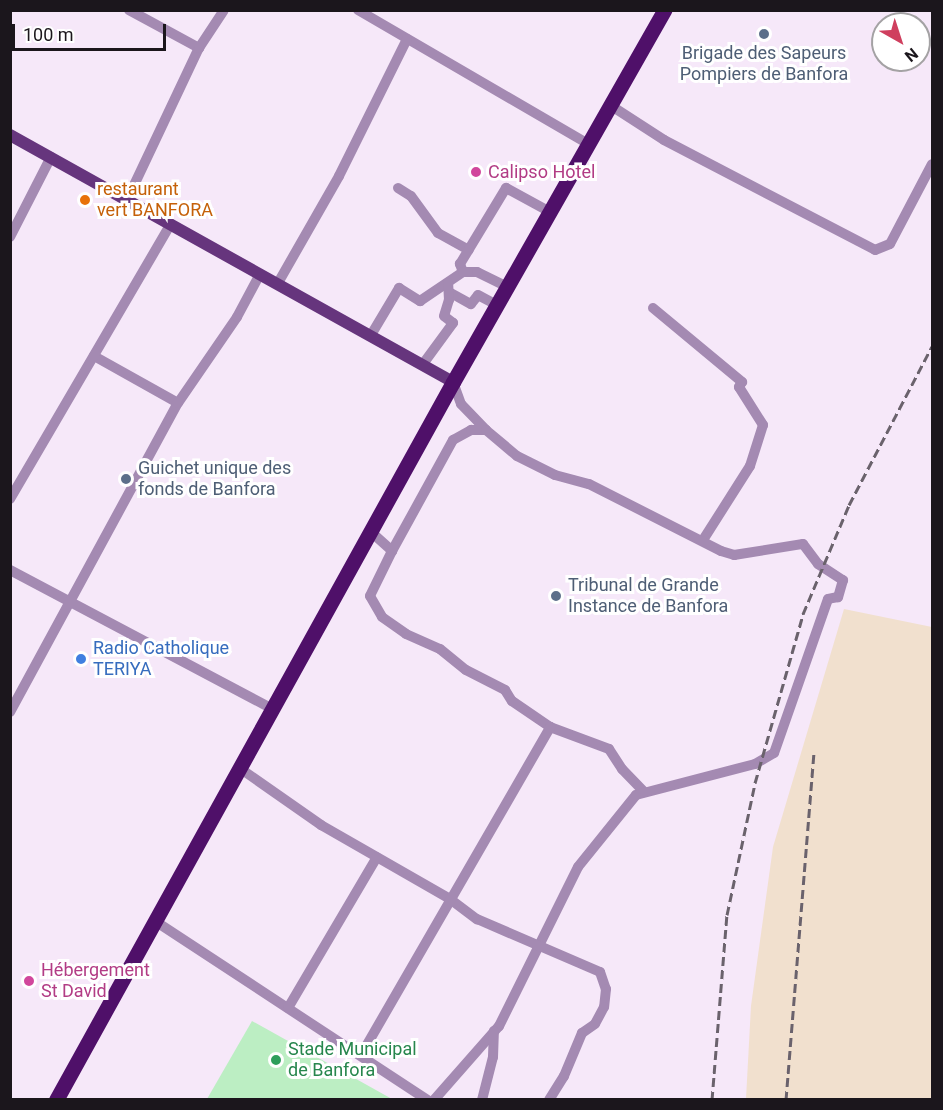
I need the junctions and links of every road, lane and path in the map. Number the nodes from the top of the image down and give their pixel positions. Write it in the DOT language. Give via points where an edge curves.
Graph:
graph roads {
  1 [pos="129,10"];
  2 [pos="224,10"];
  3 [pos="358,10"];
  4 [pos="664,10"];
  5 [pos="407,39"];
  6 [pos="199,48"];
  7 [pos="610,105"];
  8 [pos="10,135"];
  9 [pos="588,144"];
  10 [pos="51,157"];
  11 [pos="933,164"];
  12 [pos="398,189"];
  13 [pos="127,200"];
  14 [pos="550,212"];
  15 [pos="171,224"];
  16 [pos="10,237"];
  17 [pos="469,250"];
  18 [pos="463,272"];
  19 [pos="260,274"];
  20 [pos="278,283"];
  21 [pos="448,287"];
  22 [pos="508,287"];
  23 [pos="497,305"];
  24 [pos="653,308"];
  25 [pos="371,335"];
  26 [pos="94,356"];
  27 [pos="423,364"];
  28 [pos="453,382"];
  29 [pos="178,404"];
  30 [pos="486,430"];
  31 [pos="10,499"];
  32 [pos="370,531"];
  33 [pos="703,540"];
  34 [pos="392,551"];
  35 [pos="10,570"];
  36 [pos="72,602"];
  37 [pos="272,709"];
  38 [pos="10,712"];
  39 [pos="550,727"];
  40 [pos="242,769"];
  41 [pos="644,792"];
  42 [pos="377,857"];
  43 [pos="450,899"];
  44 [pos="155,921"];
  45 [pos="536,945"];
  46 [pos="288,1008"];
  47 [pos="494,1031"];
  48 [pos="361,1055"];
  49 [pos="56,1100"];
  50 [pos="428,1100"];
  51 [pos="434,1100"];
  52 [pos="482,1100"];
  53 [pos="549,1100"];
  1 -- 6 [label="street"];
  2 -- 6 [label="street"];
  3 -- 5 [label="street"];
  4 -- 7 [label="highway"];
  5 -- 9 [label="street"];
  5 -- 20 [label="street" via="339,176"];
  6 -- 13 [label="street"];
  7 -- 9 [label="highway"];
  7 -- 11 [label="street" via="664,140 875,250 890,244"];
  8 -- 10 [label="main road"];
  9 -- 14 [label="highway"];
  10 -- 13 [label="main road"];
  10 -- 16 [label="street"];
  12 -- 17 [label="street" via="411,196 438,233"];
  13 -- 15 [label="main road"];
  14 -- 17 [label="street" via="506,188"];
  14 -- 22 [label="highway"];
  15 -- 19 [label="main road"];
  15 -- 26 [label="street"];
  17 -- 18 [label="street" via="460,264"];
  18 -- 21 [label="street"];
  18 -- 22 [label="street" via="477,272"];
  19 -- 20 [label="main road"];
  19 -- 29 [label="street" via="237,317"];
  20 -- 25 [label="main road"];
  21 -- 23 [label="street" via="471,304 478,295"];
  21 -- 25 [label="street" via="420,301 399,288"];
  21 -- 27 [label="street" via="444,316 453,323"];
  22 -- 23 [label="highway"];
  23 -- 28 [label="highway"];
  24 -- 33 [label="street" via="742,382 739,387 763,425 750,466"];
  25 -- 27 [label="main road"];
  26 -- 29 [label="street"];
  26 -- 31 [label="street"];
  27 -- 28 [label="main road"];
  28 -- 30 [label="street" via="461,404"];
  28 -- 32 [label="highway"];
  29 -- 36 [label="street"];
  30 -- 33 [label="street" via="517,456 555,475 589,484"];
  30 -- 34 [label="street" via="471,430 453,440"];
  32 -- 34 [label="street"];
  32 -- 37 [label="highway"];
  33 -- 41 [label="street" via="734,555 803,544 818,564 843,580 838,597 828,599 774,753 755,764"];
  34 -- 39 [label="street" via="370,597 382,617 506,690 512,701"];
  35 -- 36 [label="street"];
  36 -- 37 [label="street"];
  36 -- 38 [label="street"];
  37 -- 40 [label="highway"];
  39 -- 41 [label="street" via="609,749"];
  39 -- 43 [label="street" via="530,768"];
  40 -- 42 [label="street" via="321,825"];
  40 -- 44 [label="highway"];
  41 -- 45 [label="street" via="636,795 608,825 578,867"];
  42 -- 43 [label="street"];
  42 -- 46 [label="street"];
  43 -- 45 [label="street" via="477,919 524,936"];
  43 -- 48 [label="street"];
  44 -- 46 [label="street"];
  44 -- 49 [label="highway"];
  45 -- 47 [label="street"];
  45 -- 53 [label="street" via="600,972 606,989 604,1006 595,1024 582,1033"];
  46 -- 48 [label="street"];
  47 -- 51 [label="street"];
  47 -- 52 [label="street" via="493,1057"];
  48 -- 50 [label="street"];
}
